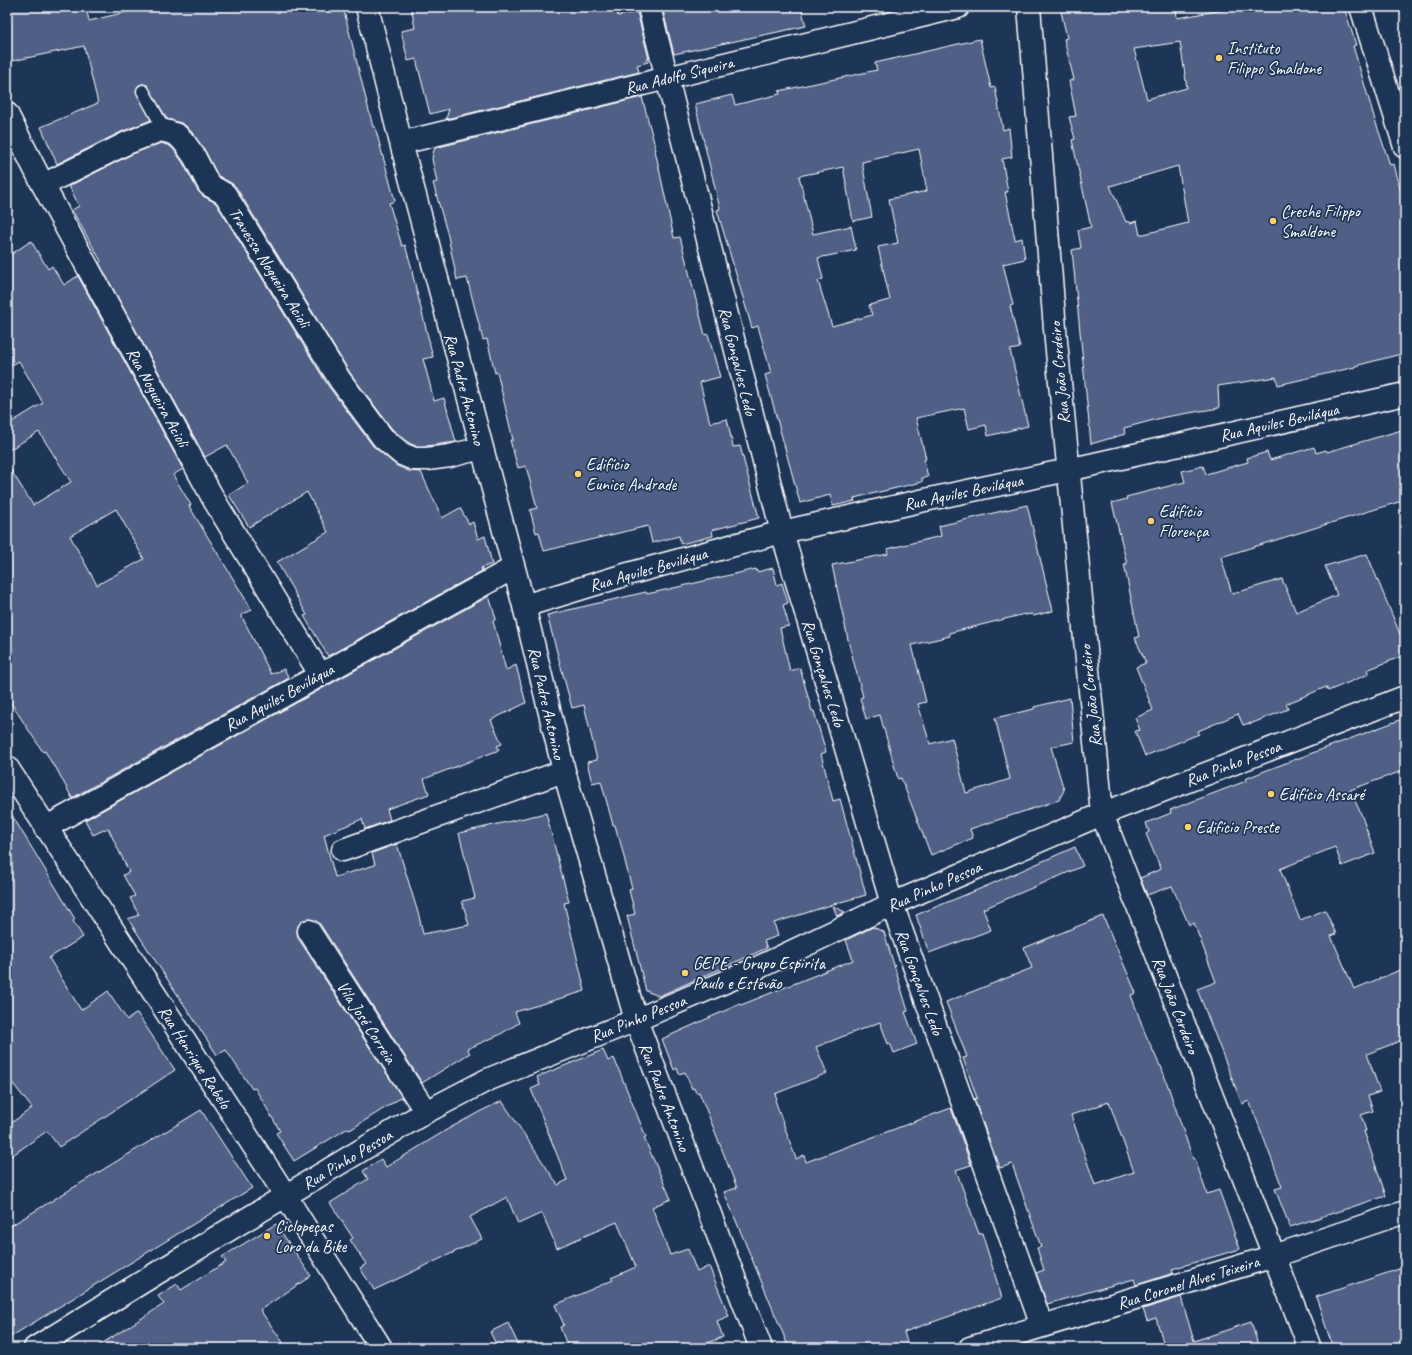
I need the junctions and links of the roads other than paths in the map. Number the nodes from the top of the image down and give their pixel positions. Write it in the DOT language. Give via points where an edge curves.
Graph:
graph roads {
  1 [pos="367,7"];
  2 [pos="649,7"];
  3 [pos="958,7"];
  4 [pos="1029,7"];
  5 [pos="1362,7"];
  6 [pos="667,78"];
  7 [pos="143,91"];
  8 [pos="7,114"];
  9 [pos="164,131"];
  10 [pos="401,144"];
  11 [pos="1405,147"];
  12 [pos="42,186"];
  13 [pos="1405,394"];
  14 [pos="481,448"];
  15 [pos="1068,470"];
  16 [pos="782,532"];
  17 [pos="513,568"];
  18 [pos="524,606"];
  19 [pos="320,674"];
  20 [pos="1405,697"];
  21 [pos="7,767"];
  22 [pos="564,771"];
  23 [pos="1102,814"];
  24 [pos="45,828"];
  25 [pos="343,850"];
  26 [pos="892,904"];
  27 [pos="309,931"];
  28 [pos="636,1020"];
  29 [pos="426,1112"];
  30 [pos="285,1195"];
  31 [pos="1405,1212"];
  32 [pos="1274,1256"];
  33 [pos="1042,1326"];
  34 [pos="35,1348"];
  35 [pos="381,1348"];
  36 [pos="761,1348"];
  37 [pos="970,1348"];
  38 [pos="1310,1348"];
  1 -- 10 [label="street, Rua Padre Antonino"];
  2 -- 6 [label="street, Rua Gonçalves Ledo"];
  3 -- 6 [label="street, Rua Adolfo Siqueira"];
  4 -- 15 [label="street, Rua João Cordeiro"];
  5 -- 11 [label="street"];
  6 -- 10 [label="street, Rua Adolfo Siqueira"];
  6 -- 16 [label="street, Rua Gonçalves Ledo"];
  7 -- 9 [label="lane"];
  8 -- 12 [label="street, Rua Nogueira Acioli"];
  9 -- 12 [label="street" via="160,130 127,143"];
  9 -- 14 [label="street, Travessa Nogueira Acioli" via="177,135 184,142 209,185 225,194 340,380 383,438 402,454 414,459 450,456"];
  10 -- 14 [label="street, Rua Padre Antonino"];
  12 -- 19 [label="street, Rua Nogueira Acioli" via="214,500"];
  13 -- 15 [label="street, Rua Aquiles Beviláqua"];
  14 -- 17 [label="street, Rua Padre Antonino"];
  15 -- 16 [label="street, Rua Aquiles Beviláqua"];
  15 -- 23 [label="street, Rua João Cordeiro"];
  16 -- 18 [label="street, Rua Aquiles Beviláqua" via="628,574"];
  16 -- 26 [label="street, Rua Gonçalves Ledo"];
  17 -- 18 [label="street, Rua Padre Antonino"];
  17 -- 19 [label="street, Rua Aquiles Beviláqua"];
  18 -- 22 [label="street, Rua Padre Antonino"];
  19 -- 24 [label="street, Rua Aquiles Beviláqua"];
  20 -- 23 [label="street, Rua Pinho Pessoa"];
  21 -- 24 [label="street, Rua Henrique Rabelo"];
  22 -- 25 [label="street, Rua Padre Antonino"];
  22 -- 28 [label="street, Rua Padre Antonino"];
  23 -- 26 [label="street, Rua Pinho Pessoa"];
  23 -- 32 [label="street, Rua João Cordeiro"];
  24 -- 30 [label="street, Rua Henrique Rabelo"];
  26 -- 28 [label="street, Rua Pinho Pessoa" via="752,970"];
  26 -- 33 [label="street, Rua Gonçalves Ledo"];
  27 -- 29 [label="street, Vila José Correia"];
  28 -- 29 [label="street, Rua Pinho Pessoa" via="487,1080"];
  28 -- 36 [label="street, Rua Padre Antonino"];
  29 -- 30 [label="street, Rua Pinho Pessoa"];
  30 -- 34 [label="street, Rua Pinho Pessoa"];
  30 -- 35 [label="street, Rua Henrique Rabelo"];
  31 -- 32 [label="street, Rua Coronel Alves Teixeira"];
  32 -- 33 [label="street, Rua Coronel Alves Teixeira"];
  32 -- 38 [label="street, Rua João Cordeiro"];
  33 -- 37 [label="street, Rua Coronel Alves Teixeira"];
}
